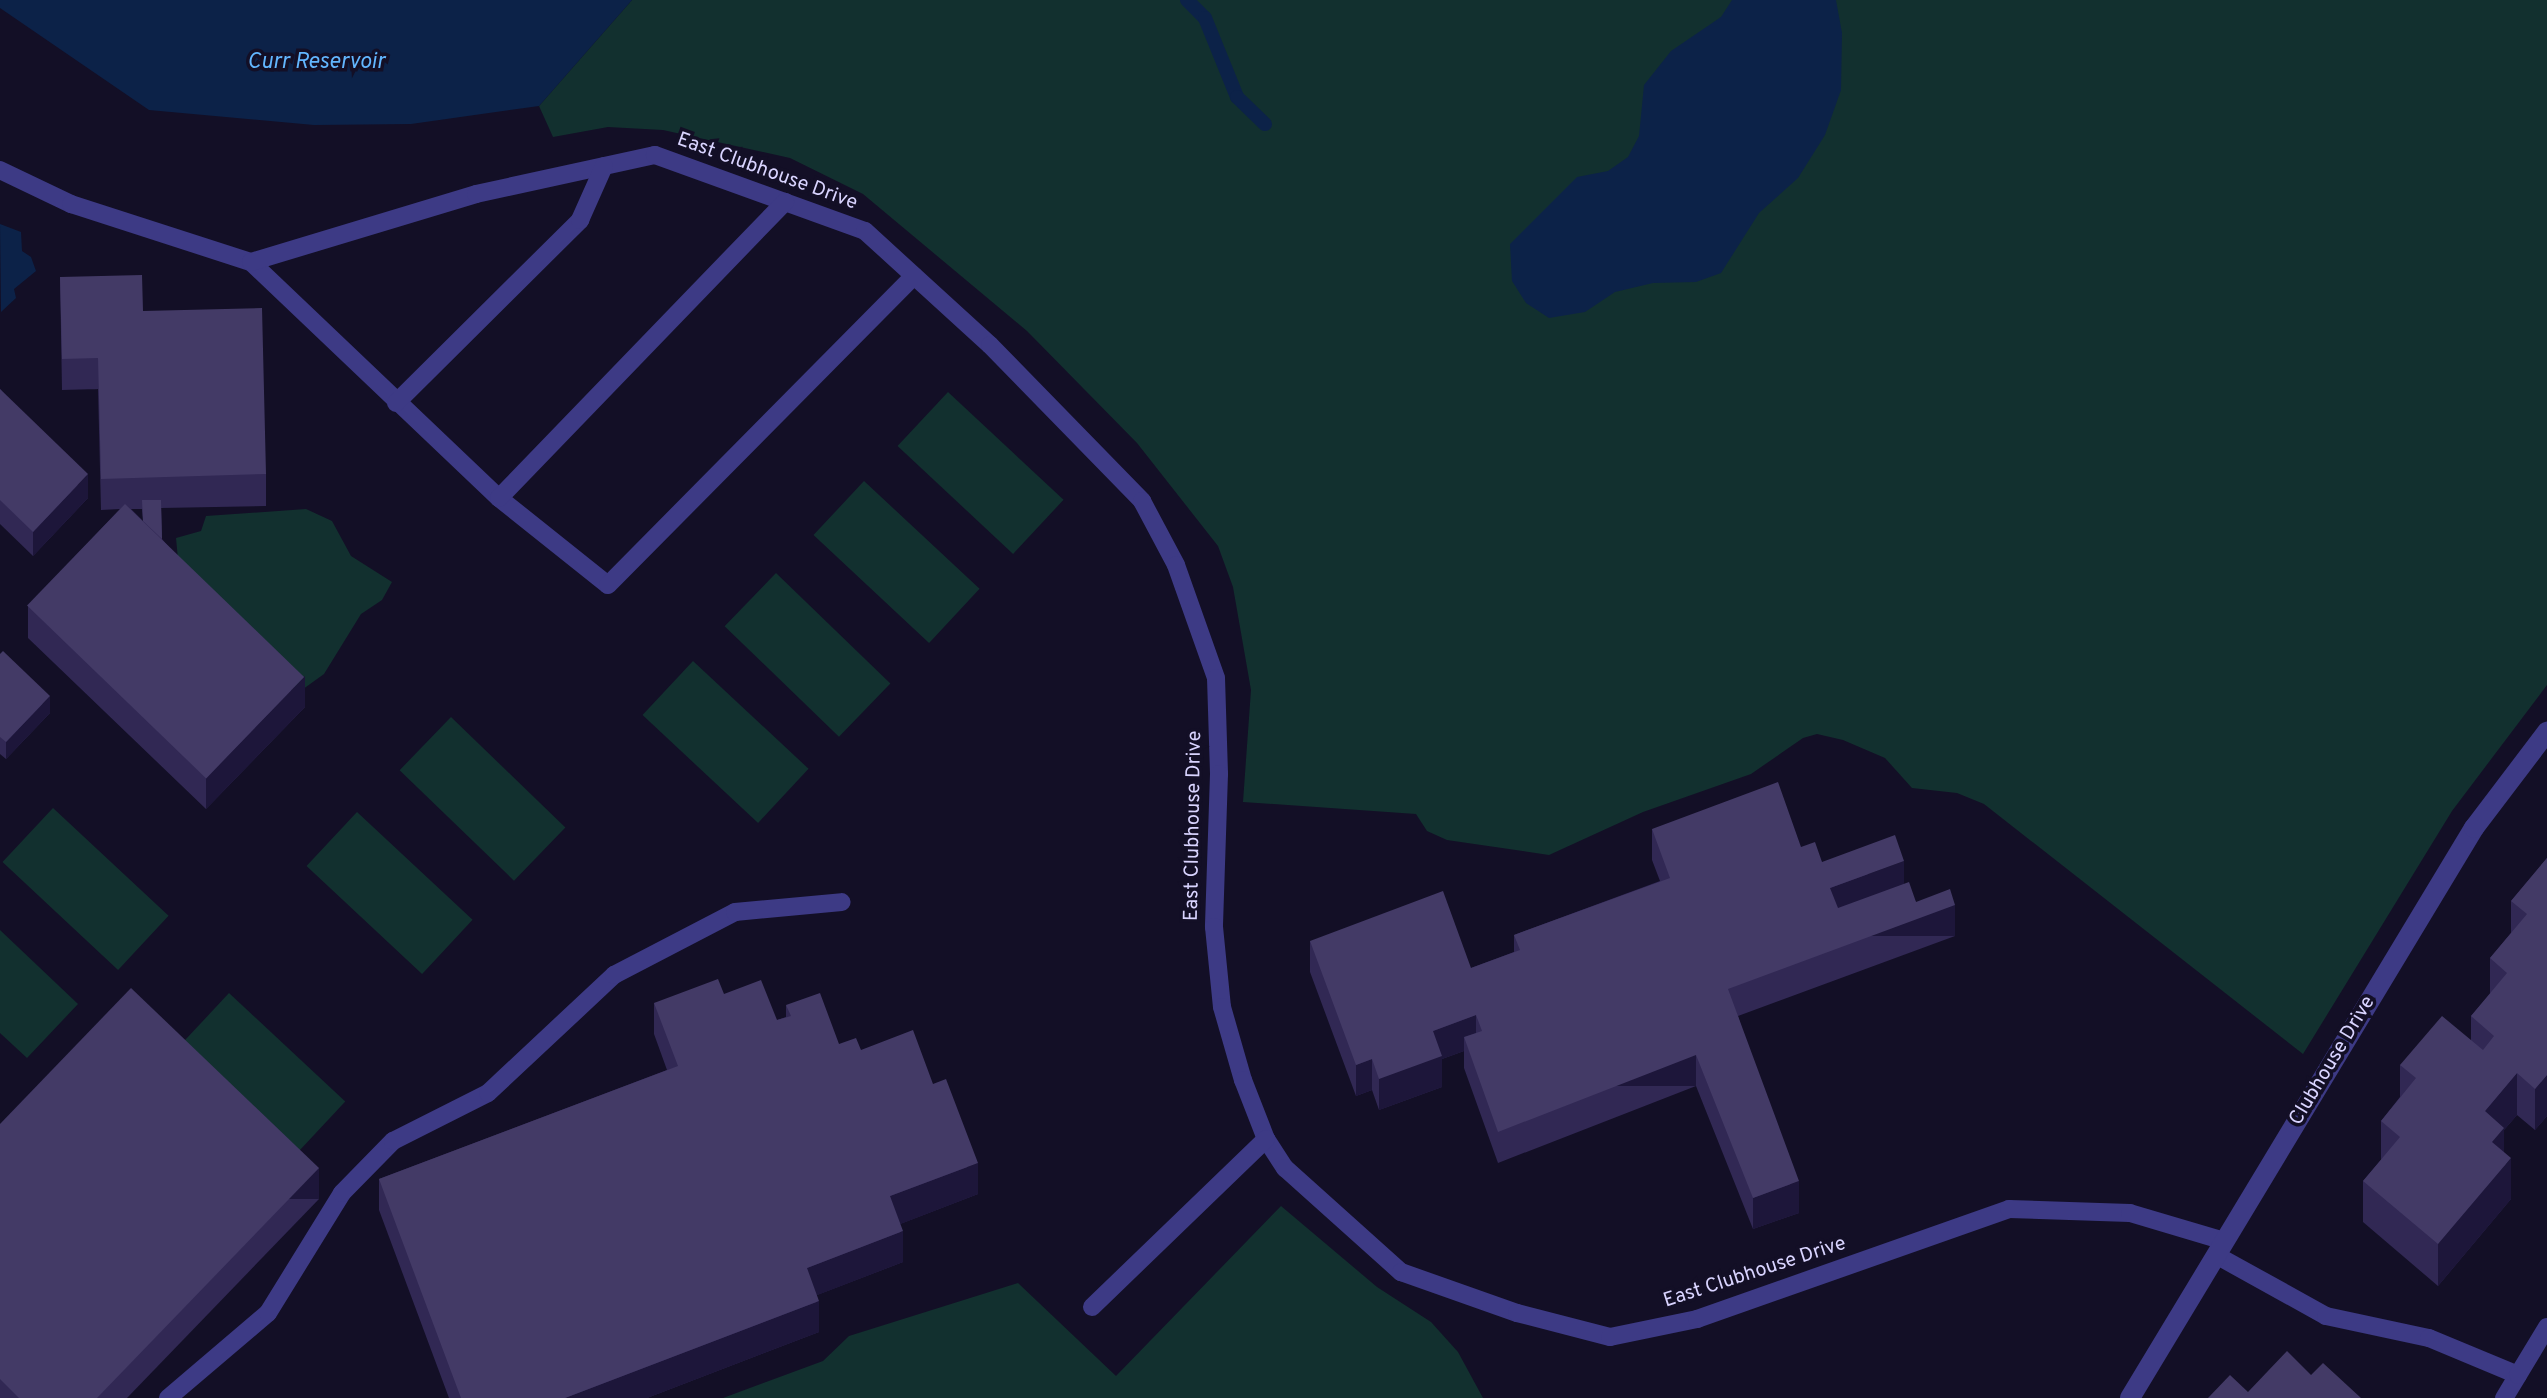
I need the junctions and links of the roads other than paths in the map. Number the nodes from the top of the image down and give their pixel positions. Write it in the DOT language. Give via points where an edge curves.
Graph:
graph roads {
  1 [pos="604,166"];
  2 [pos="0,170"];
  3 [pos="785,202"];
  4 [pos="251,262"];
  5 [pos="914,276"];
  6 [pos="396,403"];
  7 [pos="499,498"];
  8 [pos="2547,732"];
  9 [pos="842,902"];
  10 [pos="1266,1139"];
  11 [pos="2220,1248"];
  12 [pos="1092,1307"];
  13 [pos="2547,1327"];
  14 [pos="2518,1375"];
  15 [pos="168,1398"];
  16 [pos="2130,1398"];
  17 [pos="2504,1398"];
  1 -- 3 [label="lane, East Clubhouse Drive" via="655,155"];
  1 -- 4 [label="lane, East Clubhouse Drive" via="476,194"];
  1 -- 6 [label="lane" via="580,220"];
  2 -- 4 [label="lane" via="71,204"];
  3 -- 5 [label="lane, East Clubhouse Drive" via="865,231"];
  3 -- 7 [label="lane"];
  4 -- 6 [label="lane"];
  5 -- 7 [label="lane" via="608,585"];
  5 -- 10 [label="lane, East Clubhouse Drive" via="1142,501 1176,565 1216,678 1214,927 1222,1007"];
  6 -- 7 [label="lane"];
  8 -- 11 [label="street, Clubhouse Drive" via="2474,828"];
  9 -- 15 [label="lane" via="735,912 614,975 488,1093 393,1141 342,1193 268,1313"];
  10 -- 11 [label="lane, East Clubhouse Drive" via="1285,1168 1401,1272 1517,1313 1610,1337 1697,1319 2009,1209 2130,1213"];
  10 -- 12 [label="lane"];
  11 -- 14 [label="lane, East Clubhouse Drive" via="2326,1316 2429,1338"];
  11 -- 16 [label="street, Clubhouse Drive"];
  13 -- 14 [label="lane"];
  14 -- 17 [label="lane"];
}
